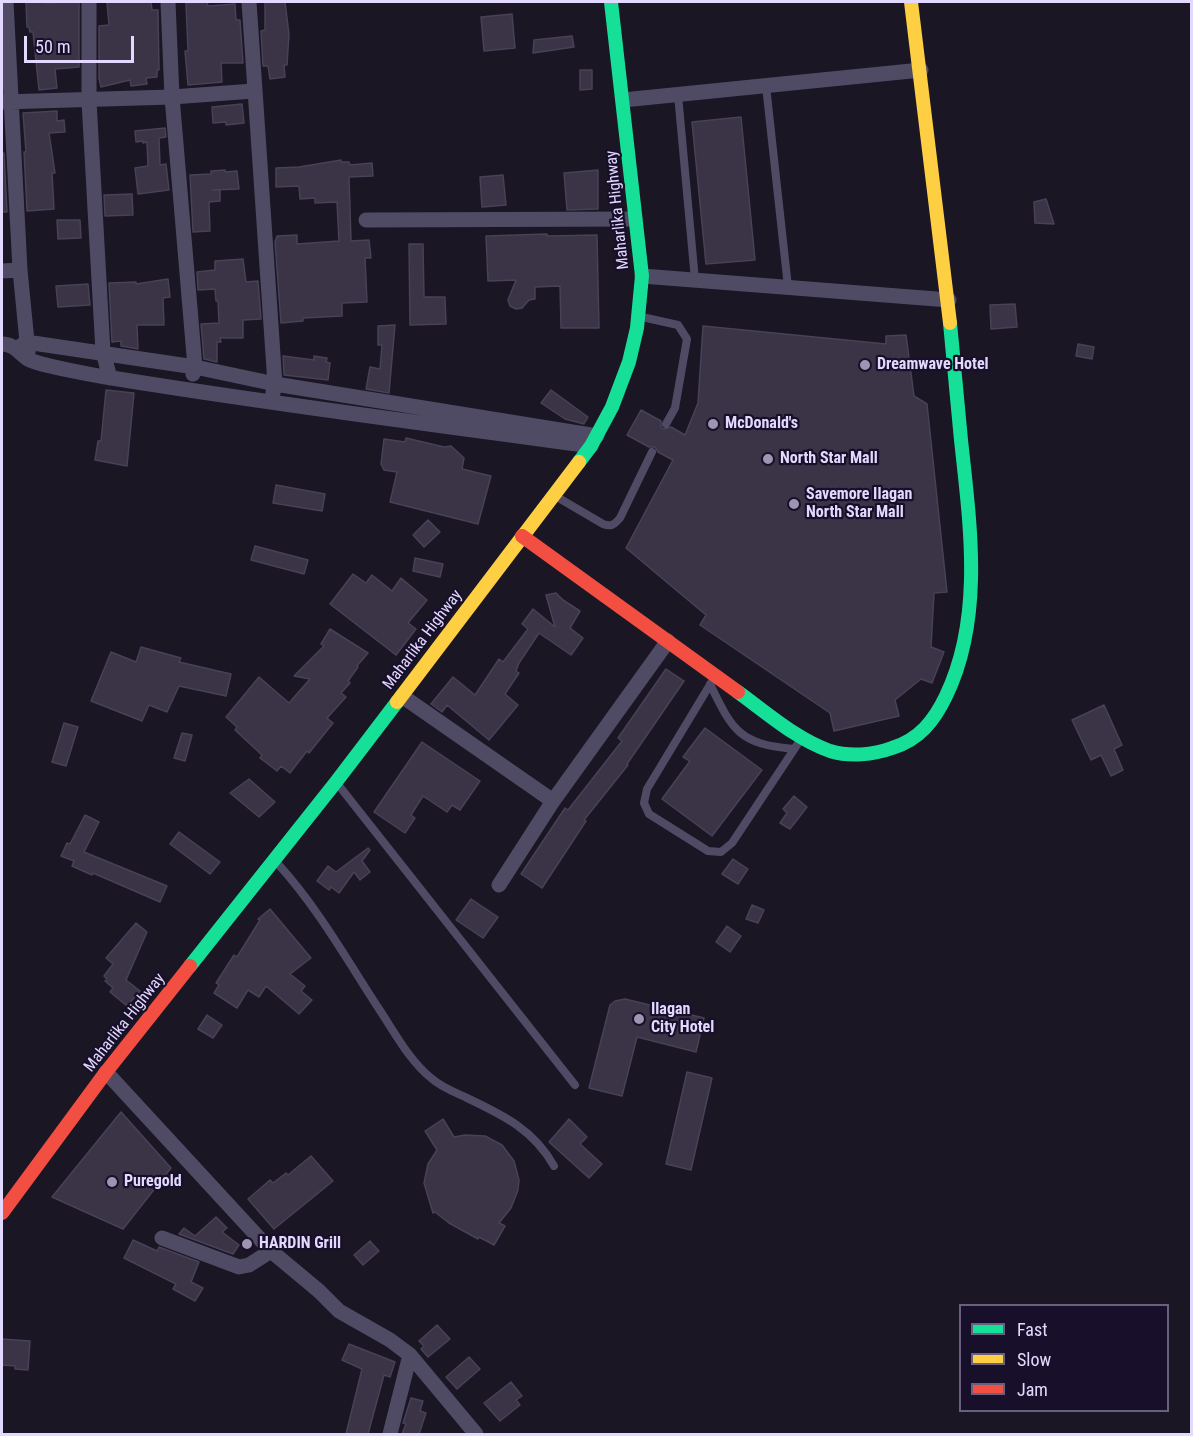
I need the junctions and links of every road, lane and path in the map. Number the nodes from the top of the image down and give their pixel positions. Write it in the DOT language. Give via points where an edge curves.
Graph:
graph roads {
  1 [pos="6,2"];
  2 [pos="89,2"];
  3 [pos="168,2"];
  4 [pos="249,2"];
  5 [pos="611,2"];
  6 [pos="911,2"];
  7 [pos="921,70"];
  8 [pos="766,86"];
  9 [pos="254,91"];
  10 [pos="678,96"];
  11 [pos="172,98"];
  12 [pos="623,100"];
  13 [pos="89,101"];
  14 [pos="7,102"];
  15 [pos="635,219"];
  16 [pos="366,220"];
  17 [pos="20,270"];
  18 [pos="2,271"];
  19 [pos="642,276"];
  20 [pos="695,280"];
  21 [pos="788,287"];
  22 [pos="949,300"];
  23 [pos="638,317"];
  24 [pos="2,344"];
  25 [pos="22,345"];
  26 [pos="103,352"];
  27 [pos="195,367"];
  28 [pos="110,378"];
  29 [pos="275,384"];
  30 [pos="189,389"];
  31 [pos="270,402"];
  32 [pos="666,424"];
  33 [pos="594,441"];
  34 [pos="652,452"];
  35 [pos="553,495"];
  36 [pos="522,536"];
  37 [pos="668,641"];
  38 [pos="713,680"];
  39 [pos="402,696"];
  40 [pos="798,743"];
  41 [pos="336,782"];
  42 [pos="553,801"];
  43 [pos="275,861"];
  44 [pos="499,885"];
  45 [pos="106,1072"];
  46 [pos="575,1085"];
  47 [pos="555,1166"];
  48 [pos="2,1213"];
  49 [pos="162,1238"];
  50 [pos="271,1251"];
  51 [pos="410,1355"];
  52 [pos="390,1434"];
  53 [pos="476,1434"];
  1 -- 14 [label="street"];
  2 -- 13 [label="street"];
  3 -- 11 [label="street"];
  4 -- 9 [label="street"];
  5 -- 12 [label="main road, Maharlika Highway"];
  6 -- 7 [label="main road"];
  7 -- 8 [label="street"];
  7 -- 22 [label="main road"];
  8 -- 10 [label="street"];
  8 -- 21 [label="lane"];
  9 -- 11 [label="street"];
  9 -- 29 [label="street"];
  10 -- 12 [label="street"];
  10 -- 20 [label="lane"];
  11 -- 13 [label="street"];
  11 -- 27 [label="street"];
  12 -- 15 [label="main road, Maharlika Highway"];
  13 -- 14 [label="street"];
  13 -- 26 [label="street"];
  14 -- 17 [label="street"];
  15 -- 16 [label="street"];
  15 -- 19 [label="main road, Maharlika Highway"];
  17 -- 18 [label="street"];
  17 -- 25 [label="street"];
  19 -- 20 [label="street"];
  19 -- 23 [label="main road, Maharlika Highway"];
  20 -- 21 [label="street"];
  21 -- 22 [label="street"];
  22 -- 40 [label="main road" via="970,535 971,588 959,660 933,720 904,743 887,750 843,754"];
  23 -- 32 [label="lane" via="678,325 687,339 675,408"];
  23 -- 33 [label="main road, Maharlika Highway" via="629,362"];
  24 -- 25 [label="street"];
  25 -- 26 [label="street"];
  25 -- 28 [label="street" via="30,360"];
  26 -- 27 [label="street"];
  26 -- 28 [label="street"];
  27 -- 29 [label="street"];
  27 -- 30 [label="street"];
  28 -- 30 [label="street"];
  29 -- 31 [label="street"];
  29 -- 33 [label="street"];
  30 -- 31 [label="street"];
  31 -- 33 [label="street"];
  33 -- 35 [label="main road, Maharlika Highway"];
  34 -- 35 [label="lane" via="615,524 603,524"];
  35 -- 36 [label="main road, Maharlika Highway"];
  36 -- 37 [label="main road"];
  36 -- 39 [label="main road, Maharlika Highway"];
  37 -- 38 [label="main road"];
  37 -- 42 [label="street"];
  38 -- 40 [label="main road"];
  38 -- 40 [label="lane" via="733,726 750,741 767,747"];
  38 -- 40 [label="lane" via="647,789 644,803 649,814 708,851 721,852 732,843"];
  39 -- 41 [label="main road, Maharlika Highway"];
  39 -- 42 [label="street"];
  41 -- 43 [label="main road, Maharlika Highway"];
  41 -- 46 [label="lane"];
  42 -- 44 [label="street"];
  43 -- 45 [label="main road, Maharlika Highway"];
  43 -- 47 [label="lane" via="321,918 406,1050 430,1078 528,1132"];
  45 -- 48 [label="main road, Maharlika Highway"];
  45 -- 50 [label="street"];
  49 -- 50 [label="street" via="239,1267"];
  50 -- 51 [label="street" via="339,1311"];
  51 -- 52 [label="street"];
  51 -- 53 [label="street"];
}
